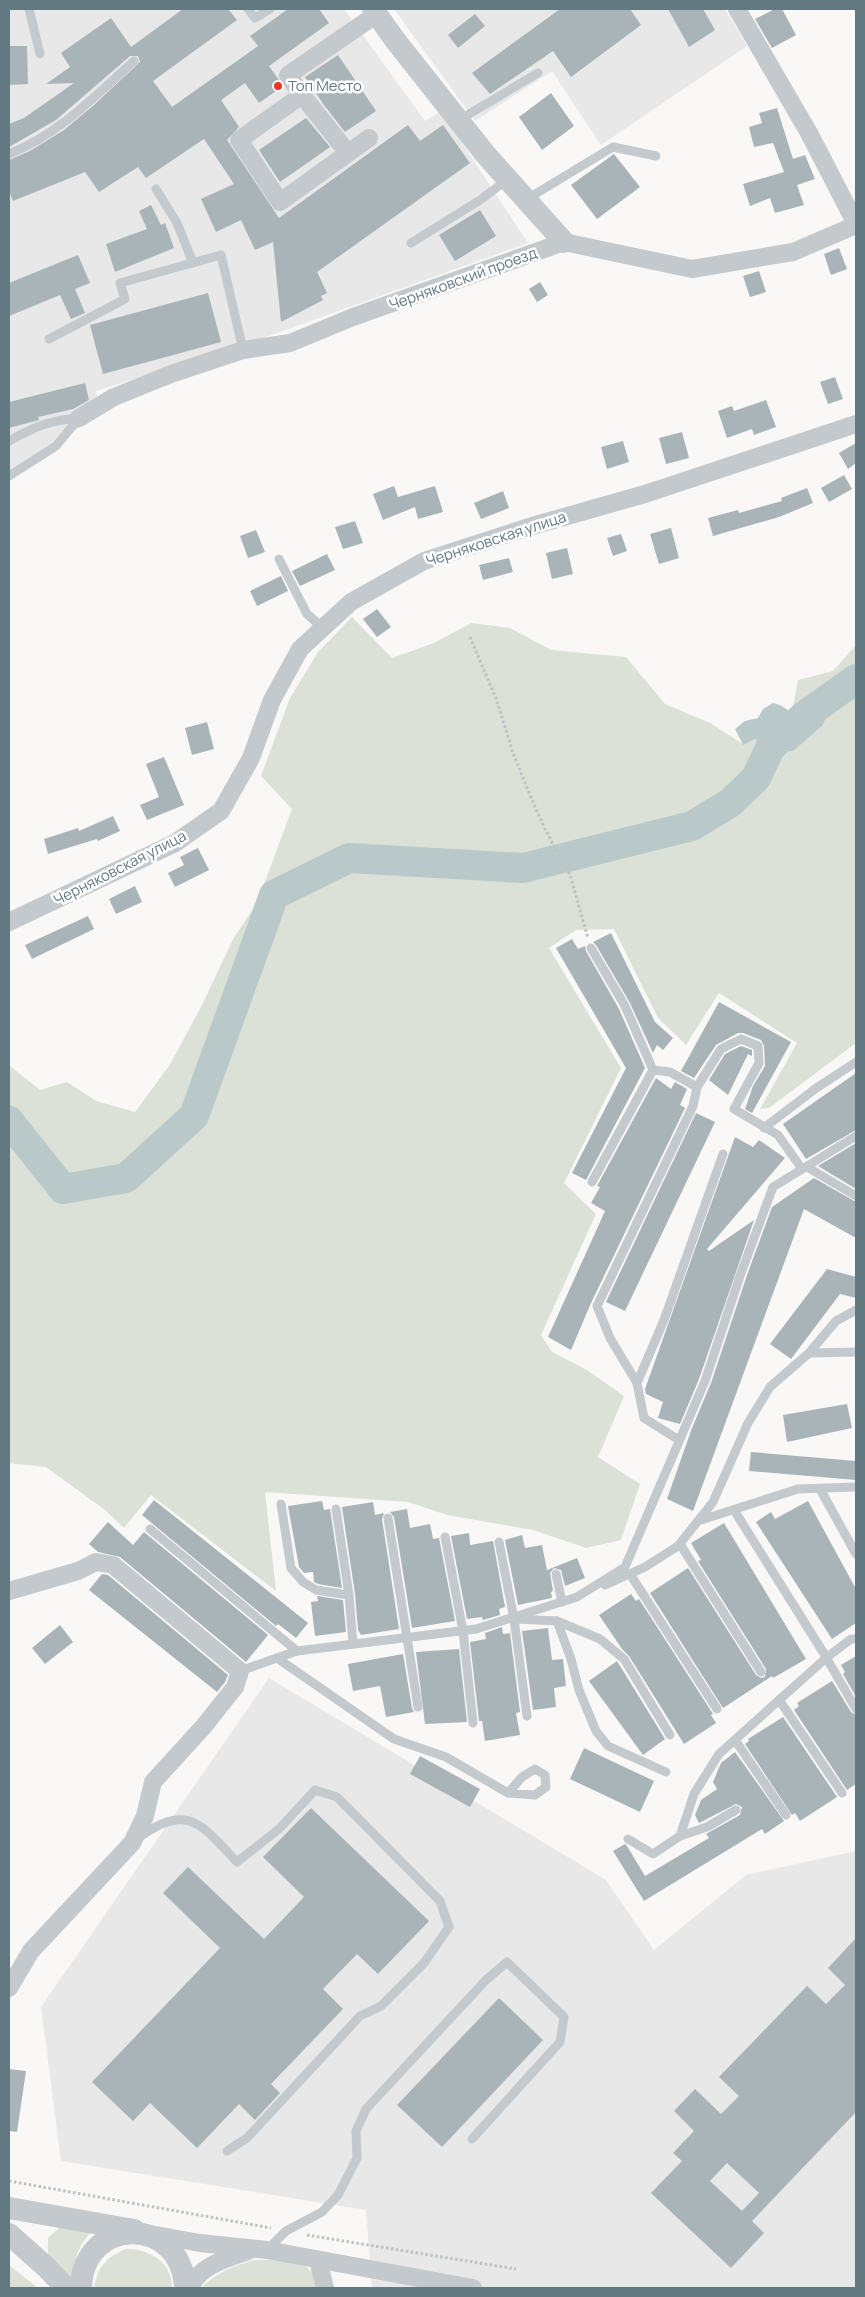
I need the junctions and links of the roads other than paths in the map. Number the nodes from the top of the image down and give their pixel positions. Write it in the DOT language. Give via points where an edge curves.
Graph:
graph roads {
  1 [pos="29,9"];
  2 [pos="248,9"];
  3 [pos="270,9"];
  4 [pos="737,9"];
  5 [pos="375,11"];
  6 [pos="40,54"];
  7 [pos="134,61"];
  8 [pos="538,73"];
  9 [pos="302,95"];
  10 [pos="459,121"];
  11 [pos="369,138"];
  12 [pos="348,152"];
  13 [pos="9,154"];
  14 [pos="656,156"];
  15 [pos="508,179"];
  16 [pos="156,188"];
  17 [pos="527,198"];
  18 [pos="856,224"];
  19 [pos="564,242"];
  20 [pos="411,243"];
  21 [pos="193,263"];
  22 [pos="49,339"];
  23 [pos="243,350"];
  24 [pos="79,418"];
  25 [pos="856,424"];
  26 [pos="9,441"];
  27 [pos="9,476"];
  28 [pos="279,559"];
  29 [pos="323,628"];
  30 [pos="9,922"];
  31 [pos="591,948"];
  32 [pos="856,1062"];
  33 [pos="653,1070"];
  34 [pos="697,1087"];
  35 [pos="764,1128"];
  36 [pos="856,1136"];
  37 [pos="723,1154"];
  38 [pos="804,1168"];
  39 [pos="592,1182"];
  40 [pos="856,1196"];
  41 [pos="856,1310"];
  42 [pos="856,1352"];
  43 [pos="809,1353"];
  44 [pos="637,1383"];
  45 [pos="679,1440"];
  46 [pos="856,1487"];
  47 [pos="820,1489"];
  48 [pos="281,1504"];
  49 [pos="336,1509"];
  50 [pos="734,1510"];
  51 [pos="388,1518"];
  52 [pos="698,1521"];
  53 [pos="150,1529"];
  54 [pos="445,1536"];
  55 [pos="499,1542"];
  56 [pos="680,1544"];
  57 [pos="856,1554"];
  58 [pos="556,1574"];
  59 [pos="630,1574"];
  60 [pos="9,1591"];
  61 [pos="349,1595"];
  62 [pos="577,1597"];
  63 [pos="562,1602"];
  64 [pos="514,1618"];
  65 [pos="557,1621"];
  66 [pos="463,1630"];
  67 [pos="408,1637"];
  68 [pos="856,1639"];
  69 [pos="353,1644"];
  70 [pos="297,1651"];
  71 [pos="277,1658"];
  72 [pos="826,1658"];
  73 [pos="240,1672"];
  74 [pos="762,1672"];
  75 [pos="780,1701"];
  76 [pos="418,1707"];
  77 [pos="856,1709"];
  78 [pos="717,1710"];
  79 [pos="527,1716"];
  80 [pos="473,1723"];
  81 [pos="670,1735"];
  82 [pos="735,1740"];
  83 [pos="666,1772"];
  84 [pos="508,1793"];
  85 [pos="842,1793"];
  86 [pos="736,1810"];
  87 [pos="786,1815"];
  88 [pos="680,1836"];
  89 [pos="628,1839"];
  90 [pos="132,1843"];
  91 [pos="9,1988"];
  92 [pos="472,2139"];
  93 [pos="227,2151"];
  94 [pos="9,2208"];
  95 [pos="144,2233"];
  96 [pos="9,2234"];
  97 [pos="260,2249"];
  98 [pos="318,2260"];
  99 [pos="66,2288"];
  100 [pos="81,2288"];
  101 [pos="184,2288"];
  102 [pos="190,2288"];
  103 [pos="325,2288"];
  104 [pos="473,2288"];
  1 -- 6 [label="lane"];
  2 -- 3 [label="lane" via="255,18"];
  4 -- 18 [label="street" via="809,133"];
  5 -- 9 [label="street" via="288,75"];
  5 -- 10 [label="street"];
  7 -- 13 [label="lane" via="77,113 38,140"];
  8 -- 10 [label="lane"];
  9 -- 12 [label="street"];
  9 -- 12 [label="street" via="239,140 280,202"];
  10 -- 15 [label="street"];
  11 -- 12 [label="street"];
  14 -- 17 [label="lane" via="613,147"];
  15 -- 17 [label="street"];
  15 -- 20 [label="lane"];
  16 -- 21 [label="lane" via="178,223"];
  17 -- 19 [label="street"];
  18 -- 19 [label="street" via="793,252 692,269"];
  19 -- 23 [label="street, Черняковский проезд" via="290,343"];
  21 -- 22 [label="lane" via="120,283 125,299"];
  21 -- 23 [label="lane" via="221,255"];
  23 -- 24 [label="street, Черняковский проезд" via="114,397"];
  24 -- 26 [label="lane" via="35,426"];
  24 -- 27 [label="lane" via="56,446"];
  25 -- 29 [label="street, Черняковская улица" via="424,562 351,602"];
  28 -- 29 [label="lane" via="307,614"];
  29 -- 30 [label="street, Черняковская улица" via="300,649 272,700 251,758 221,811 176,843"];
  31 -- 33 [label="lane" via="624,1006"];
  32 -- 35 [label="lane" via="814,1089"];
  33 -- 34 [label="lane" via="670,1072"];
  33 -- 39 [label="lane"];
  34 -- 35 [label="lane" via="721,1050 741,1039 758,1046 759,1063 734,1109"];
  34 -- 44 [label="lane" via="693,1106 597,1306 610,1338"];
  35 -- 38 [label="lane" via="778,1135"];
  36 -- 38 [label="lane"];
  37 -- 44 [label="lane" via="664,1320"];
  38 -- 40 [label="lane"];
  38 -- 45 [label="lane" via="772,1187 705,1381"];
  41 -- 43 [label="lane" via="836,1320"];
  42 -- 43 [label="lane"];
  43 -- 52 [label="lane" via="770,1387 748,1423 712,1502"];
  44 -- 45 [label="lane" via="644,1418"];
  45 -- 62 [label="lane" via="625,1567"];
  46 -- 47 [label="lane"];
  47 -- 50 [label="lane" via="798,1489"];
  47 -- 57 [label="lane"];
  48 -- 61 [label="lane" via="291,1568 303,1582 316,1590"];
  49 -- 61 [label="lane"];
  50 -- 52 [label="lane"];
  50 -- 72 [label="lane"];
  51 -- 67 [label="lane"];
  52 -- 56 [label="lane"];
  53 -- 70 [label="lane"];
  54 -- 66 [label="lane"];
  55 -- 64 [label="lane"];
  56 -- 59 [label="lane"];
  56 -- 74 [label="lane"];
  58 -- 63 [label="lane"];
  59 -- 62 [label="lane"];
  59 -- 78 [label="lane"];
  60 -- 73 [label="street" via="78,1571 96,1562 114,1565"];
  61 -- 69 [label="lane"];
  62 -- 63 [label="lane"];
  63 -- 64 [label="lane"];
  64 -- 65 [label="lane"];
  64 -- 66 [label="lane"];
  64 -- 79 [label="lane"];
  65 -- 81 [label="lane" via="600,1639 624,1659"];
  65 -- 83 [label="lane" via="596,1731 608,1746"];
  66 -- 67 [label="lane"];
  66 -- 80 [label="lane"];
  67 -- 69 [label="lane"];
  67 -- 76 [label="lane"];
  68 -- 72 [label="lane" via="851,1639"];
  69 -- 70 [label="lane"];
  70 -- 71 [label="lane"];
  71 -- 73 [label="lane"];
  71 -- 84 [label="lane" via="394,1740 446,1757"];
  72 -- 75 [label="lane"];
  72 -- 77 [label="lane"];
  73 -- 90 [label="street" via="235,1687 153,1782 145,1816"];
  75 -- 82 [label="lane"];
  75 -- 85 [label="lane"];
  82 -- 87 [label="lane"];
  82 -- 88 [label="lane" via="719,1754 694,1794"];
  86 -- 88 [label="lane" via="707,1827"];
  88 -- 89 [label="lane" via="653,1854"];
  90 -- 91 [label="street" via="31,1951"];
  90 -- 93 [label="lane" via="156,1825 182,1819 198,1824 236,1862 279,1829 315,1790 336,1797 440,1901 449,1927 424,1963 381,2006 360,2016 248,2138"];
  92 -- 97 [label="lane" via="560,2042 564,2017 507,1962 486,1980 366,2109 356,2131 356,2158 338,2195 322,2212"];
  94 -- 95 [label="street"];
  95 -- 97 [label="street"];
  95 -- 100 [label="street" via="121,2234 100,2245 86,2263"];
  95 -- 101 [label="street" via="174,2254 182,2270"];
  96 -- 99 [label="street"];
  97 -- 98 [label="street"];
  97 -- 102 [label="street" via="215,2264 199,2275"];
  98 -- 103 [label="street"];
  98 -- 104 [label="street"];
}
